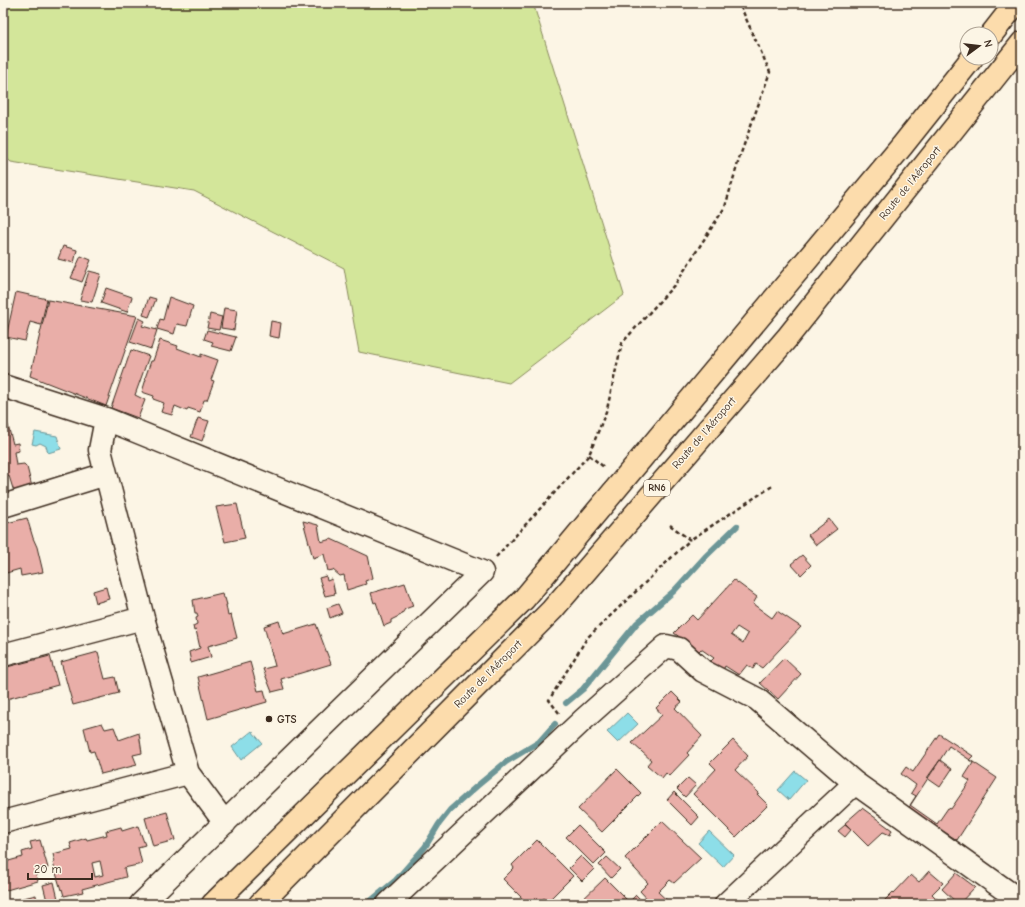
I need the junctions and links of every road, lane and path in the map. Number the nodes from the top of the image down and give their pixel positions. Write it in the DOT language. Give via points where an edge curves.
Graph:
graph roads {
  1 [pos="738,3"];
  2 [pos="1016,3"];
  3 [pos="998,26"];
  4 [pos="1022,43"];
  5 [pos="966,66"];
  6 [pos="3,386"];
  7 [pos="106,419"];
  8 [pos="590,456"];
  9 [pos="607,470"];
  10 [pos="106,474"];
  11 [pos="774,485"];
  12 [pos="3,506"];
  13 [pos="670,525"];
  14 [pos="690,540"];
  15 [pos="482,572"];
  16 [pos="143,618"];
  17 [pos="3,655"];
  18 [pos="572,730"];
  19 [pos="188,773"];
  20 [pos="855,783"];
  21 [pos="3,822"];
  22 [pos="225,823"];
  23 [pos="1022,902"];
  24 [pos="141,904"];
  25 [pos="213,904"];
  26 [pos="260,904"];
  27 [pos="388,904"];
  28 [pos="726,904"];
  1 -- 8 [label="path" via="770,72 725,207 676,283 622,343 607,409"];
  2 -- 3 [label="highway"];
  4 -- 26 [label="highway, Route de l'Aéroport / RN6" via="787,338 552,610"];
  5 -- 25 [label="highway, RN6" via="902,146 524,599"];
  6 -- 7 [label="street"];
  7 -- 10 [label="street" via="100,450"];
  7 -- 15 [label="street"];
  8 -- 9 [label="path"];
  8 -- 15 [label="path"];
  10 -- 12 [label="street"];
  10 -- 16 [label="street"];
  11 -- 14 [label="path"];
  13 -- 14 [label="path"];
  14 -- 18 [label="path" via="587,638 549,700"];
  15 -- 22 [label="street"];
  16 -- 17 [label="street"];
  16 -- 19 [label="street"];
  18 -- 20 [label="street" via="666,646 679,649 703,671 757,699"];
  18 -- 27 [label="street"];
  19 -- 21 [label="street"];
  19 -- 22 [label="street"];
  20 -- 23 [label="street"];
  20 -- 28 [label="street"];
  22 -- 24 [label="street"];
}
